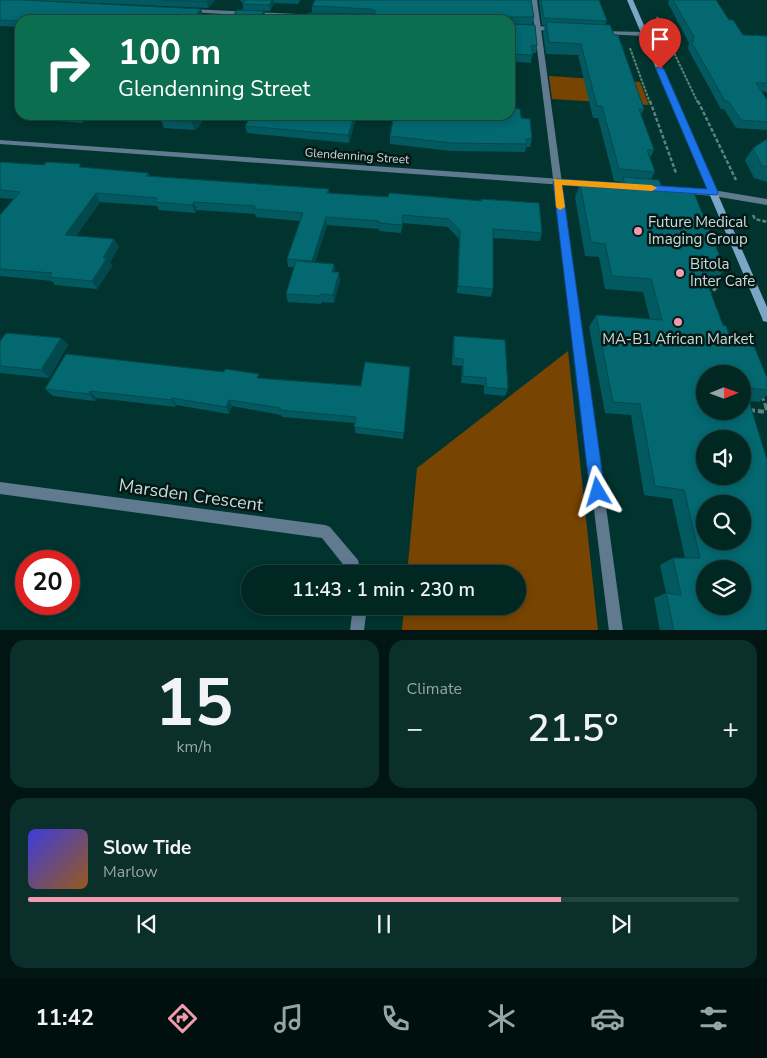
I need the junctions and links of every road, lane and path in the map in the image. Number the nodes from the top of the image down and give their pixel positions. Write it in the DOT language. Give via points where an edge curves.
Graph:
graph roads {
  1 [pos="534,0"];
  2 [pos="630,0"];
  3 [pos="653,9"];
  4 [pos="181,10"];
  5 [pos="270,15"];
  6 [pos="515,27"];
  7 [pos="537,28"];
  8 [pos="566,30"];
  9 [pos="595,31"];
  10 [pos="624,33"];
  11 [pos="645,34"];
  12 [pos="0,142"];
  13 [pos="557,182"];
  14 [pos="683,190"];
  15 [pos="713,192"];
  16 [pos="745,198"];
  17 [pos="767,202"];
  18 [pos="767,222"];
  19 [pos="712,268"];
  20 [pos="702,298"];
  21 [pos="767,318"];
  22 [pos="761,394"];
  23 [pos="751,410"];
  24 [pos="767,411"];
  25 [pos="0,488"];
  26 [pos="353,565"];
  27 [pos="359,615"];
  28 [pos="357,630"];
  29 [pos="616,630"];
  1 -- 7 [label="street"];
  2 -- 11 [label="main road"];
  3 -- 16 [label="path"];
  4 -- 5 [label="street"];
  6 -- 7 [label="street"];
  7 -- 8 [label="street"];
  7 -- 13 [label="street"];
  9 -- 10 [label="street"];
  10 -- 11 [label="street"];
  10 -- 14 [label="path"];
  11 -- 15 [label="main road"];
  12 -- 13 [label="street, Glendenning Street"];
  13 -- 14 [label="street, Glendenning Street"];
  13 -- 29 [label="street"];
  14 -- 15 [label="street, Glendenning Street"];
  15 -- 16 [label="street, Glendenning Street"];
  15 -- 21 [label="main road"];
  16 -- 17 [label="street, Glendenning Street"];
  16 -- 18 [label="path" via="755,219"];
  19 -- 20 [label="path" via="719,286"];
  22 -- 24 [label="path"];
  23 -- 24 [label="path"];
  25 -- 26 [label="street, Marsden Crescent" via="325,532"];
  27 -- 28 [label="street"];
}
